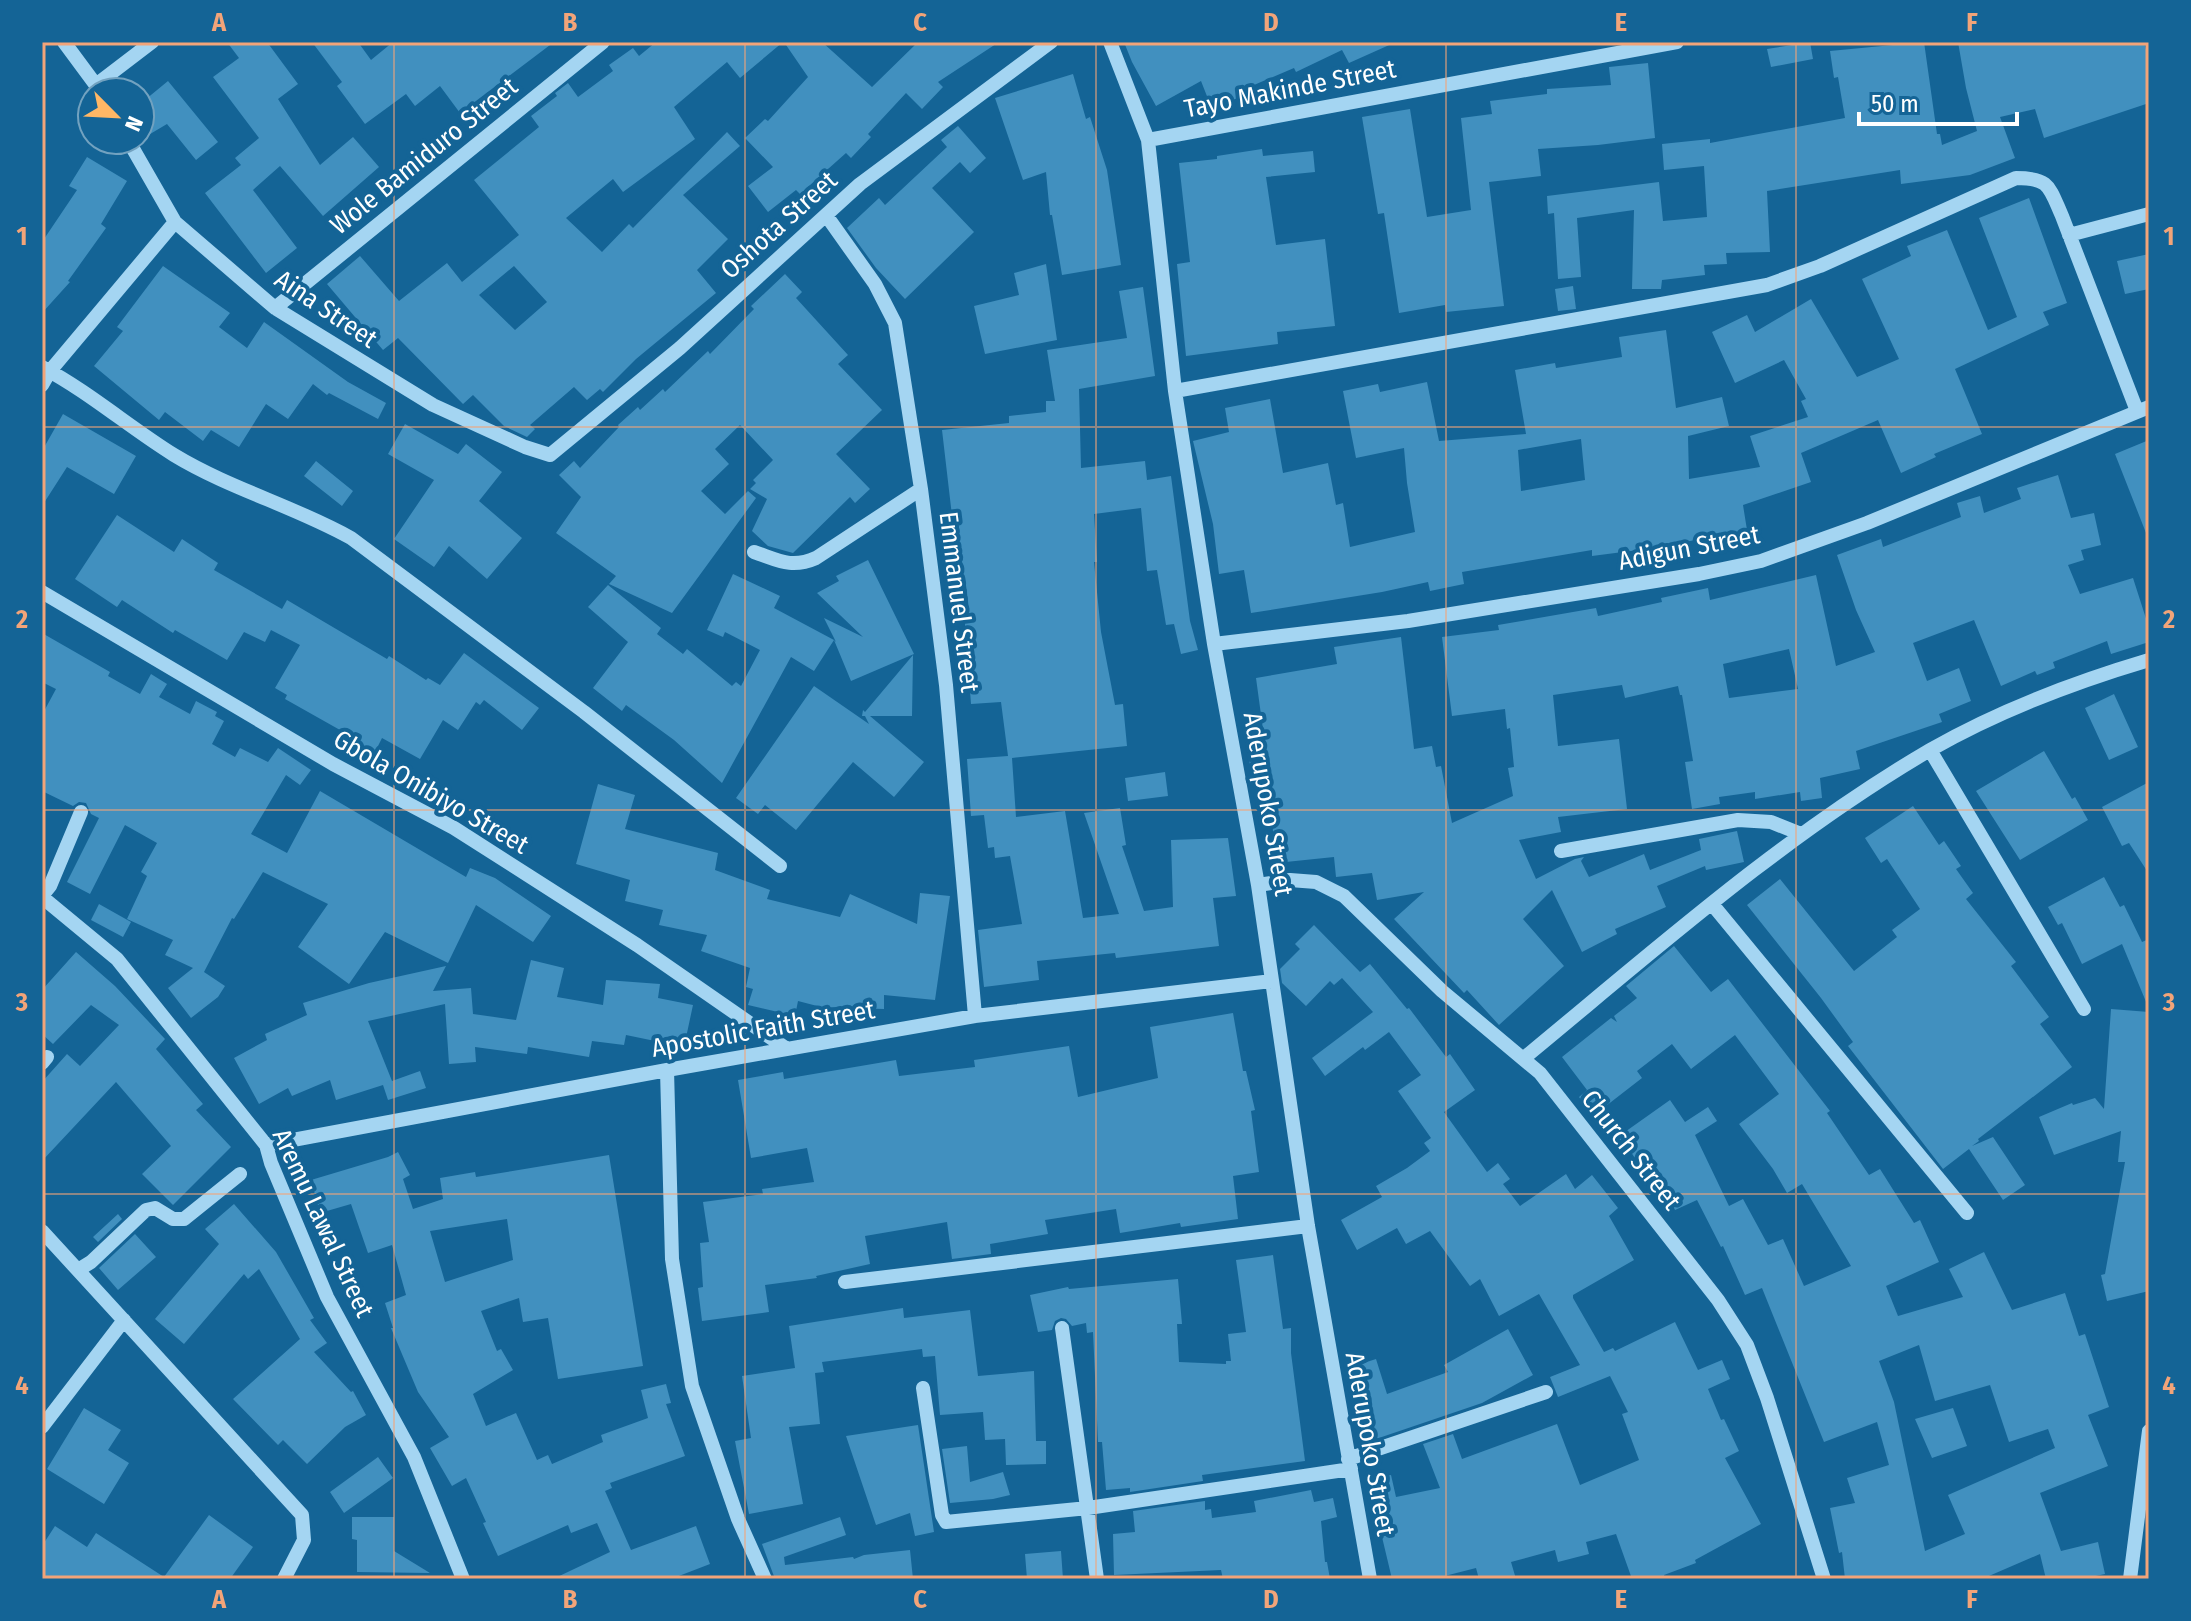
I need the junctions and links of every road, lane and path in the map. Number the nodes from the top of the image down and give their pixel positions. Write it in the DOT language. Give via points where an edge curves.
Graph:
graph roads {
  1 [pos="64,42"];
  2 [pos="152,42"];
  3 [pos="603,42"];
  4 [pos="1051,42"];
  5 [pos="1110,42"];
  6 [pos="1677,42"];
  7 [pos="1644,45"];
  8 [pos="90,76"];
  9 [pos="113,76"];
  10 [pos="1148,140"];
  11 [pos="137,156"];
  12 [pos="2149,214"];
  13 [pos="826,215"];
  14 [pos="175,222"];
  15 [pos="2069,235"];
  16 [pos="275,308"];
  17 [pos="46,369"];
  18 [pos="42,385"];
  19 [pos="1175,391"];
  20 [pos="2143,409"];
  21 [pos="550,455"];
  22 [pos="921,489"];
  23 [pos="754,552"];
  24 [pos="42,592"];
  25 [pos="1214,644"];
  26 [pos="2149,660"];
  27 [pos="1930,750"];
  28 [pos="81,812"];
  29 [pos="1801,834"];
  30 [pos="1561,851"];
  31 [pos="780,866"];
  32 [pos="1258,885"];
  33 [pos="42,897"];
  34 [pos="1712,904"];
  35 [pos="1272,981"];
  36 [pos="2084,1009"];
  37 [pos="975,1016"];
  38 [pos="787,1049"];
  39 [pos="1524,1058"];
  40 [pos="667,1070"];
  41 [pos="266,1145"];
  42 [pos="240,1174"];
  43 [pos="1967,1213"];
  44 [pos="1308,1226"];
  45 [pos="42,1231"];
  46 [pos="78,1270"];
  47 [pos="845,1282"];
  48 [pos="124,1320"];
  49 [pos="1062,1328"];
  50 [pos="923,1388"];
  51 [pos="1546,1392"];
  52 [pos="42,1427"];
  53 [pos="2149,1431"];
  54 [pos="1350,1464"];
  55 [pos="1088,1508"];
  56 [pos="284,1579"];
  57 [pos="463,1579"];
  58 [pos="765,1579"];
  59 [pos="1097,1579"];
  60 [pos="1370,1579"];
  61 [pos="1824,1579"];
  62 [pos="2130,1579"];
  1 -- 8 [label="street"];
  2 -- 9 [label="street"];
  3 -- 16 [label="street, Wole Bamiduro Street"];
  4 -- 13 [label="street, Oshota Street"];
  5 -- 10 [label="street, Aderupoko Street"];
  6 -- 7 [label="street, Tayo Makinde Street"];
  7 -- 10 [label="street, Tayo Makinde Street"];
  10 -- 19 [label="street, Aderupoko Street"];
  11 -- 14 [label="street, Aina Street"];
  12 -- 15 [label="street"];
  13 -- 21 [label="street, Oshota Street" via="680,348"];
  13 -- 22 [label="street, Emmanuel Street" via="875,284 895,323"];
  14 -- 16 [label="street, Aina Street"];
  14 -- 17 [label="street"];
  15 -- 19 [label="street" via="2050,189 2037,178 2016,178 1767,285"];
  15 -- 20 [label="street"];
  16 -- 21 [label="street, Aina Street" via="433,405"];
  17 -- 18 [label="street"];
  17 -- 31 [label="street" via="175,456 351,538"];
  19 -- 25 [label="street, Aderupoko Street"];
  20 -- 25 [label="street, Adigun Street" via="1761,561 1408,621"];
  22 -- 23 [label="street" via="802,564"];
  22 -- 37 [label="street, Emmanuel Street" via="946,685"];
  24 -- 38 [label="street, Gbola Onibiyo Street" via="333,764 454,828"];
  25 -- 32 [label="street, Aderupoko Street"];
  26 -- 27 [label="street" via="2014,709"];
  27 -- 29 [label="street"];
  27 -- 36 [label="street"];
  28 -- 33 [label="street"];
  29 -- 30 [label="street" via="1771,822 1738,820"];
  29 -- 34 [label="street"];
  32 -- 35 [label="street, Aderupoko Street"];
  32 -- 39 [label="street, Church Street" via="1316,882 1344,896 1442,991"];
  33 -- 41 [label="street, Aremu Lawal Street" via="117,959"];
  34 -- 39 [label="street"];
  34 -- 43 [label="street"];
  35 -- 37 [label="street, Apostolic Faith Street"];
  35 -- 44 [label="street, Aderupoko Street"];
  37 -- 38 [label="street, Apostolic Faith Street"];
  38 -- 40 [label="street, Apostolic Faith Street"];
  39 -- 61 [label="street, Church Street" via="1718,1300 1747,1345"];
  40 -- 41 [label="street, Apostolic Faith Street"];
  40 -- 58 [label="street" via="672,1259 692,1386 738,1519"];
  41 -- 57 [label="street, Aremu Lawal Street" via="327,1297 414,1457"];
  42 -- 46 [label="street" via="184,1219 155,1208 146,1210"];
  44 -- 47 [label="street"];
  44 -- 54 [label="street, Aderupoko Street"];
  45 -- 46 [label="street"];
  46 -- 48 [label="street"];
  48 -- 52 [label="street"];
  48 -- 56 [label="street" via="302,1515 304,1540"];
  49 -- 55 [label="street"];
  50 -- 55 [label="street" via="946,1522"];
  51 -- 54 [label="street"];
  53 -- 62 [label="street"];
  54 -- 55 [label="street"];
  54 -- 60 [label="street, Aderupoko Street"];
  55 -- 59 [label="street"];
}
